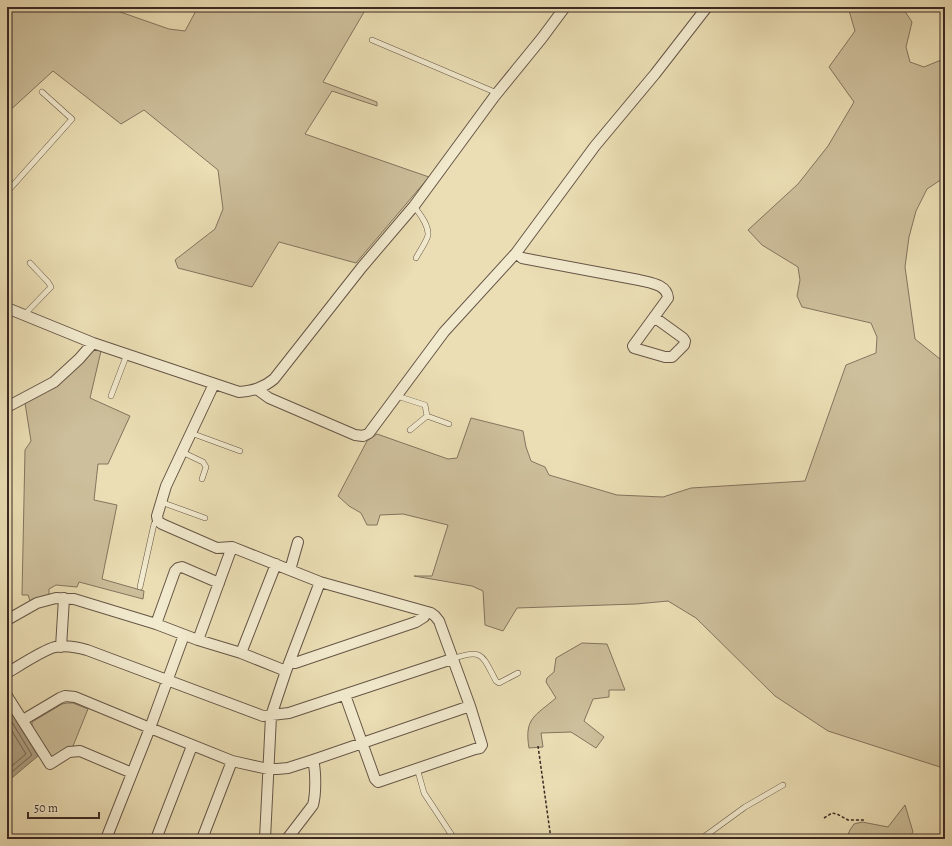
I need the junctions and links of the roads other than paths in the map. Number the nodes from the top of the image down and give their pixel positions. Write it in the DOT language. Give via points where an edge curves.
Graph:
graph roads {
  1 [pos="565,7"];
  2 [pos="706,7"];
  3 [pos="372,40"];
  4 [pos="42,92"];
  5 [pos="497,93"];
  6 [pos="7,192"];
  7 [pos="414,206"];
  8 [pos="516,253"];
  9 [pos="416,258"];
  10 [pos="30,263"];
  11 [pos="7,308"];
  12 [pos="24,315"];
  13 [pos="654,317"];
  14 [pos="93,344"];
  15 [pos="127,354"];
  16 [pos="214,384"];
  17 [pos="258,390"];
  18 [pos="111,396"];
  19 [pos="397,396"];
  20 [pos="7,407"];
  21 [pos="427,416"];
  22 [pos="449,424"];
  23 [pos="410,430"];
  24 [pos="191,433"];
  25 [pos="240,451"];
  26 [pos="182,452"];
  27 [pos="202,479"];
  28 [pos="161,501"];
  29 [pos="206,518"];
  30 [pos="158,521"];
  31 [pos="298,542"];
  32 [pos="232,548"];
  33 [pos="276,564"];
  34 [pos="290,570"];
  35 [pos="320,582"];
  36 [pos="219,583"];
  37 [pos="140,587"];
  38 [pos="64,598"];
  39 [pos="426,612"];
  40 [pos="7,620"];
  41 [pos="156,624"];
  42 [pos="184,635"];
  43 [pos="198,640"];
  44 [pos="61,647"];
  45 [pos="242,653"];
  46 [pos="452,659"];
  47 [pos="287,667"];
  48 [pos="7,673"];
  49 [pos="518,673"];
  50 [pos="168,680"];
  51 [pos="345,694"];
  52 [pos="7,696"];
  53 [pos="470,706"];
  54 [pos="271,716"];
  55 [pos="23,720"];
  56 [pos="150,728"];
  57 [pos="361,743"];
  58 [pos="192,746"];
  59 [pos="313,760"];
  60 [pos="232,761"];
  61 [pos="417,768"];
  62 [pos="268,769"];
  63 [pos="132,773"];
  64 [pos="783,784"];
  65 [pos="453,837"];
  66 [pos="106,839"];
  67 [pos="156,839"];
  68 [pos="202,839"];
  69 [pos="265,839"];
  70 [pos="287,839"];
  71 [pos="701,839"];
  1 -- 5 [label="street"];
  2 -- 8 [label="street" via="595,146"];
  3 -- 5 [label="lane"];
  4 -- 6 [label="lane" via="72,119"];
  5 -- 7 [label="street"];
  7 -- 9 [label="lane" via="427,227 428,235"];
  7 -- 17 [label="street" via="362,266 274,379"];
  8 -- 13 [label="street" via="522,258 655,284 667,292 668,298"];
  8 -- 19 [label="street" via="444,332"];
  10 -- 12 [label="lane" via="51,287"];
  11 -- 12 [label="street"];
  12 -- 14 [label="street"];
  13 -- 13 [label="street" via="685,341 672,357 633,346"];
  14 -- 15 [label="street"];
  14 -- 20 [label="street" via="54,382"];
  15 -- 16 [label="street"];
  15 -- 18 [label="lane"];
  16 -- 17 [label="street" via="239,392"];
  16 -- 24 [label="street"];
  17 -- 19 [label="street" via="269,398 355,436 369,433"];
  19 -- 21 [label="lane" via="425,405"];
  21 -- 22 [label="lane"];
  21 -- 23 [label="lane"];
  24 -- 25 [label="lane"];
  24 -- 26 [label="street"];
  26 -- 27 [label="lane" via="203,462 206,467"];
  26 -- 28 [label="street"];
  28 -- 29 [label="lane"];
  28 -- 30 [label="street"];
  30 -- 32 [label="street" via="218,548"];
  30 -- 37 [label="lane" via="154,524"];
  31 -- 34 [label="street"];
  32 -- 33 [label="street"];
  32 -- 36 [label="street"];
  33 -- 34 [label="street"];
  33 -- 45 [label="street"];
  34 -- 35 [label="street"];
  35 -- 39 [label="street"];
  35 -- 47 [label="street"];
  36 -- 41 [label="street" via="182,567 178,568"];
  36 -- 43 [label="street"];
  38 -- 40 [label="street" via="37,603"];
  38 -- 41 [label="street"];
  38 -- 44 [label="street"];
  39 -- 46 [label="street" via="439,621"];
  39 -- 47 [label="street" via="424,617 416,622"];
  41 -- 42 [label="street"];
  42 -- 43 [label="street"];
  42 -- 50 [label="street"];
  43 -- 45 [label="street"];
  44 -- 48 [label="street" via="50,649"];
  44 -- 50 [label="street" via="87,650"];
  45 -- 47 [label="street"];
  46 -- 49 [label="lane" via="466,654 480,655 499,683"];
  46 -- 51 [label="street"];
  46 -- 53 [label="street"];
  47 -- 54 [label="street"];
  50 -- 54 [label="street" via="263,716"];
  50 -- 56 [label="street"];
  51 -- 54 [label="street" via="289,713"];
  51 -- 57 [label="street"];
  52 -- 55 [label="street"];
  53 -- 57 [label="street"];
  53 -- 61 [label="street" via="481,742 480,748"];
  54 -- 62 [label="street"];
  55 -- 56 [label="street" via="60,698 69,696"];
  55 -- 63 [label="street" via="50,764 69,752 80,751"];
  56 -- 58 [label="street"];
  56 -- 63 [label="street"];
  57 -- 59 [label="street"];
  57 -- 61 [label="street" via="378,782"];
  58 -- 60 [label="street"];
  58 -- 67 [label="street"];
  59 -- 62 [label="street" via="288,768"];
  59 -- 70 [label="street" via="314,800"];
  60 -- 62 [label="street"];
  60 -- 68 [label="street"];
  61 -- 65 [label="lane" via="424,793"];
  62 -- 69 [label="street"];
  63 -- 66 [label="street"];
  64 -- 71 [label="lane" via="745,807"];
}
